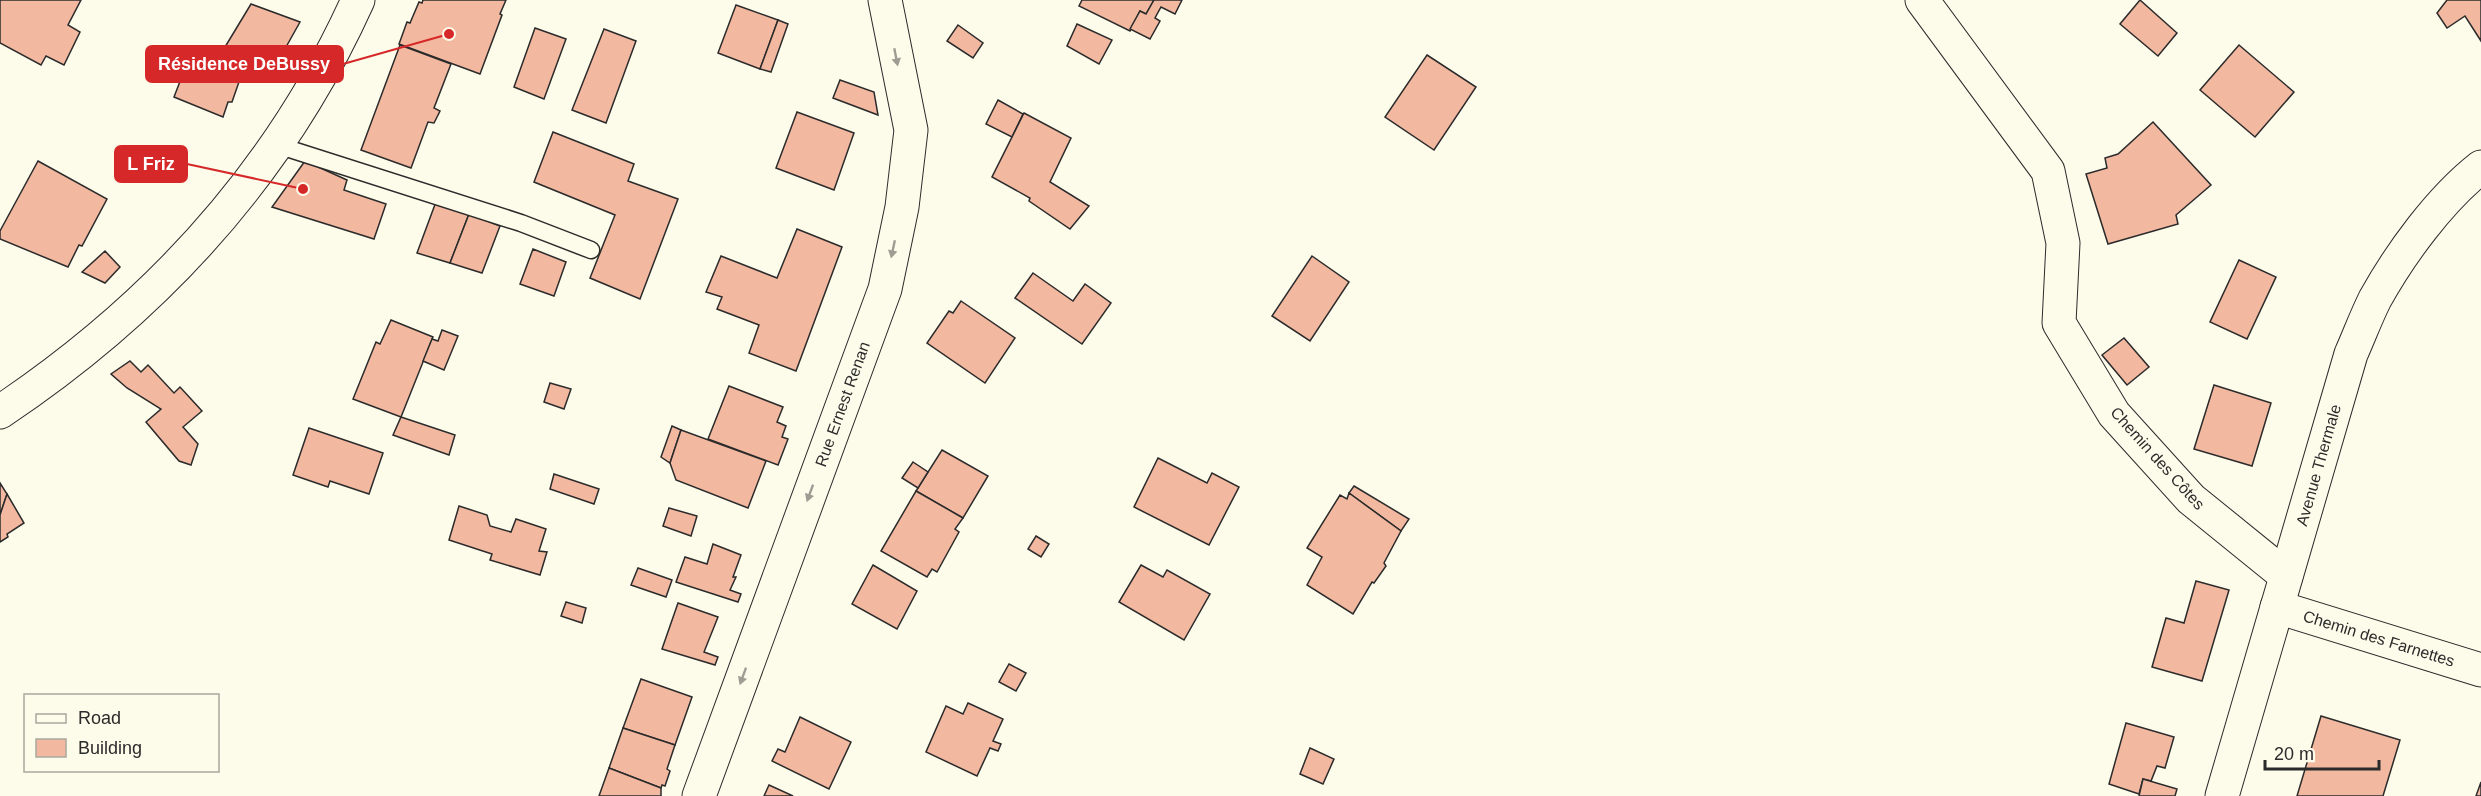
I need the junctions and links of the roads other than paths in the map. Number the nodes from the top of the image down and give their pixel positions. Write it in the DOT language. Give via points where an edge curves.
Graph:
graph roads {
  1 [pos="358,0"];
  2 [pos="885,0"];
  3 [pos="1922,0"];
  4 [pos="277,144"];
  5 [pos="2481,167"];
  6 [pos="591,250"];
  7 [pos="0,412"];
  8 [pos="2281,591"];
  9 [pos="2481,670"];
  10 [pos="699,796"];
  11 [pos="2222,796"];
  1 -- 4 [label="street"];
  2 -- 10 [label="street, Rue Ernest Renan, one-way" via="911,130 902,207 885,289"];
  3 -- 8 [label="street, Chemin des Côtes" via="2048,171 2063,243 2059,322 2114,414"];
  4 -- 6 [label="lane" via="521,223"];
  4 -- 7 [label="street" via="237,200 133,310 88,350"];
  5 -- 8 [label="street, Avenue Thermale" via="2441,206 2375,300 2351,354"];
  8 -- 9 [label="street, Chemin des Farnettes"];
  8 -- 11 [label="street, Avenue Thermale"];
}
